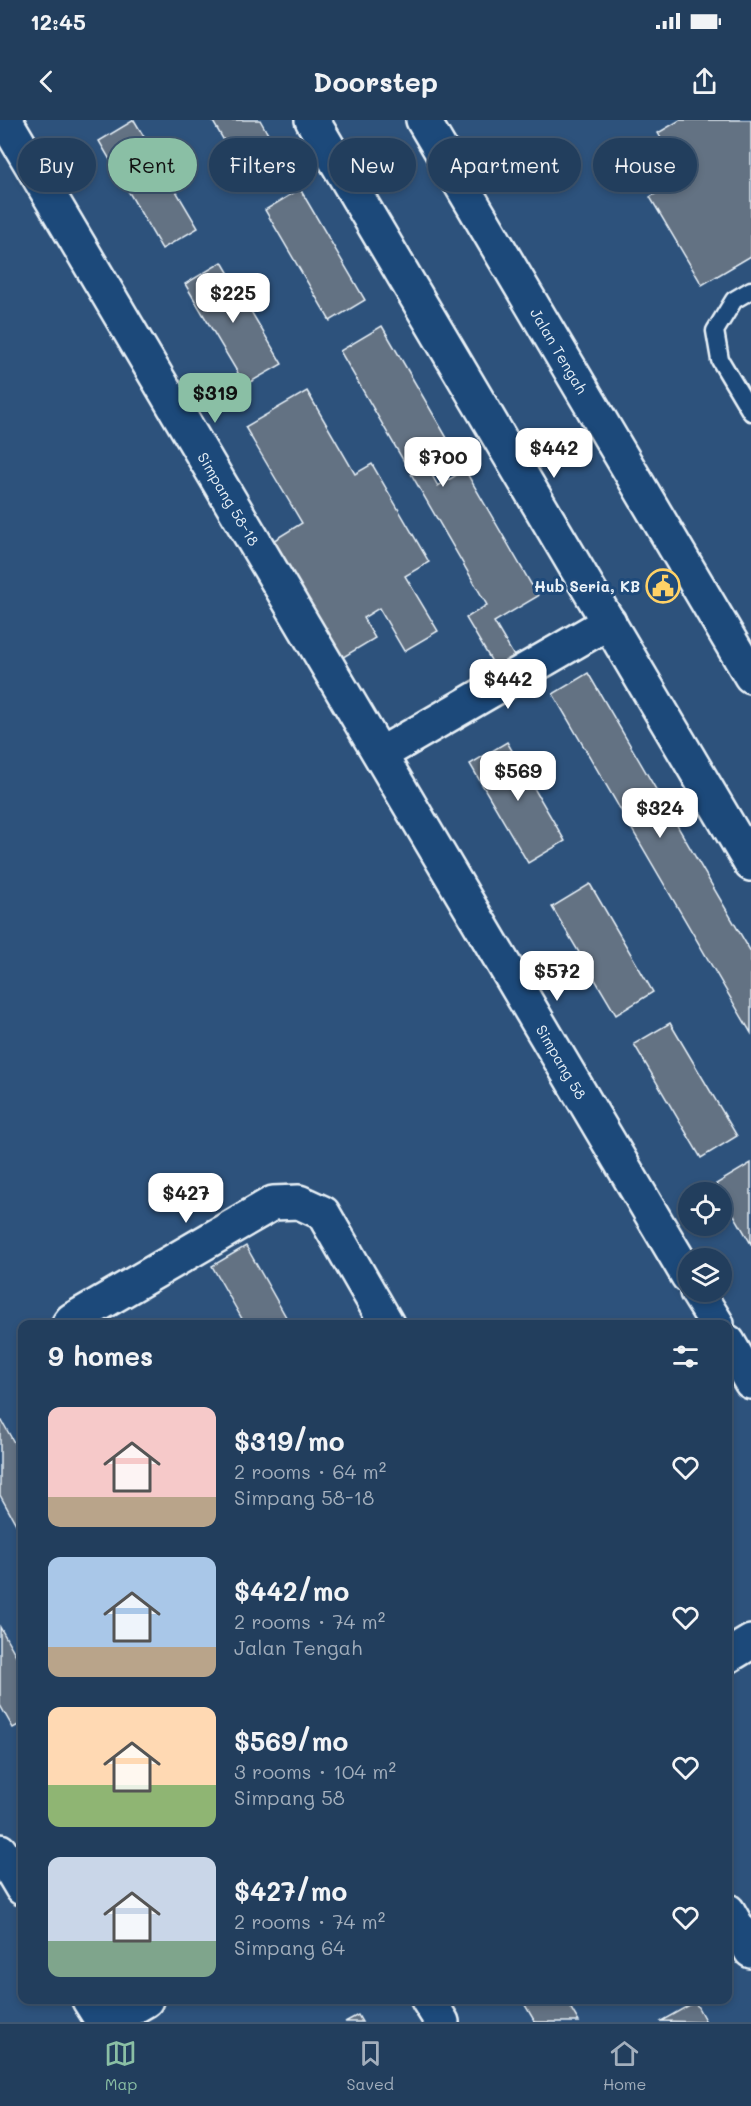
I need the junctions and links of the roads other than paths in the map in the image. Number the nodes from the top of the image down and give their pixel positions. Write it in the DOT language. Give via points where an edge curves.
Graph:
graph roads {
  1 [pos="5,120"];
  2 [pos="312,120"];
  3 [pos="423,120"];
  4 [pos="751,290"];
  5 [pos="751,412"];
  6 [pos="609,622"];
  7 [pos="751,676"];
  8 [pos="381,753"];
  9 [pos="751,864"];
  10 [pos="678,1259"];
  11 [pos="704,1302"];
  12 [pos="72,1320"];
  13 [pos="385,1320"];
  14 [pos="715,1320"];
  15 [pos="732,1349"];
  16 [pos="751,1382"];
  17 [pos="751,1642"];
  18 [pos="732,1654"];
  19 [pos="0,1851"];
  20 [pos="18,1881"];
  21 [pos="732,1918"];
  22 [pos="751,1951"];
  23 [pos="92,2004"];
  24 [pos="139,2004"];
  25 [pos="431,2004"];
  26 [pos="103,2022"];
  27 [pos="108,2022"];
  28 [pos="442,2022"];
  1 -- 8 [label="street, Simpang 58-18"];
  2 -- 6 [label="street"];
  3 -- 7 [label="street, Jalan Tengah"];
  4 -- 5 [label="lane" via="734,300 715,331 720,360"];
  6 -- 8 [label="street"];
  6 -- 9 [label="street"];
  8 -- 10 [label="street, Simpang 58"];
  11 -- 14 [label="street"];
  12 -- 13 [label="street" via="273,1203 299,1202 322,1213"];
  15 -- 16 [label="street"];
  17 -- 18 [label="street"];
  19 -- 20 [label="street"];
  21 -- 22 [label="street"];
  23 -- 26 [label="street"];
  24 -- 27 [label="street"];
  25 -- 28 [label="street"];
}
